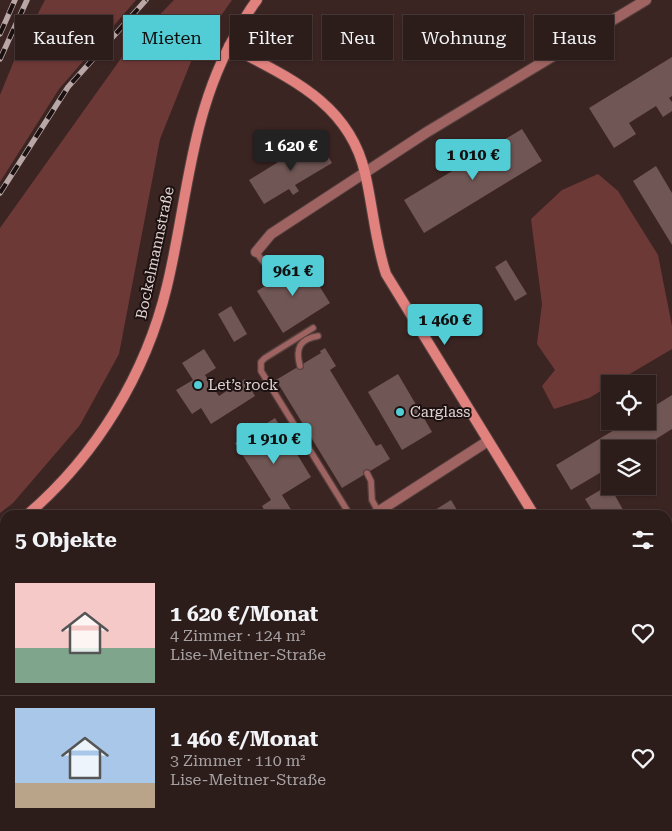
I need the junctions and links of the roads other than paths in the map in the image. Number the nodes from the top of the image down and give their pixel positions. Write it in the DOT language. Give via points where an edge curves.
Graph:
graph roads {
  1 [pos="257,0"];
  2 [pos="646,0"];
  3 [pos="229,46"];
  4 [pos="365,172"];
  5 [pos="256,252"];
  6 [pos="276,279"];
  7 [pos="313,328"];
  8 [pos="318,336"];
  9 [pos="300,366"];
  10 [pos="488,441"];
  11 [pos="367,473"];
  12 [pos="32,510"];
  13 [pos="347,510"];
  14 [pos="375,510"];
  15 [pos="381,510"];
  16 [pos="531,510"];
  1 -- 3 [label="main road, Bockelmannstraße"];
  2 -- 4 [label="street"];
  3 -- 4 [label="main road" via="323,101 350,134"];
  3 -- 12 [label="main road, Bockelmannstraße" via="210,89 192,153 167,287 153,334 132,384 70,473"];
  4 -- 5 [label="street" via="271,234"];
  4 -- 10 [label="main road" via="386,274"];
  5 -- 6 [label="lane"];
  7 -- 13 [label="lane" via="265,358 261,362 261,371"];
  8 -- 9 [label="lane" via="302,343 297,354"];
  10 -- 15 [label="street"];
  10 -- 16 [label="main road"];
  11 -- 14 [label="lane"];
}
